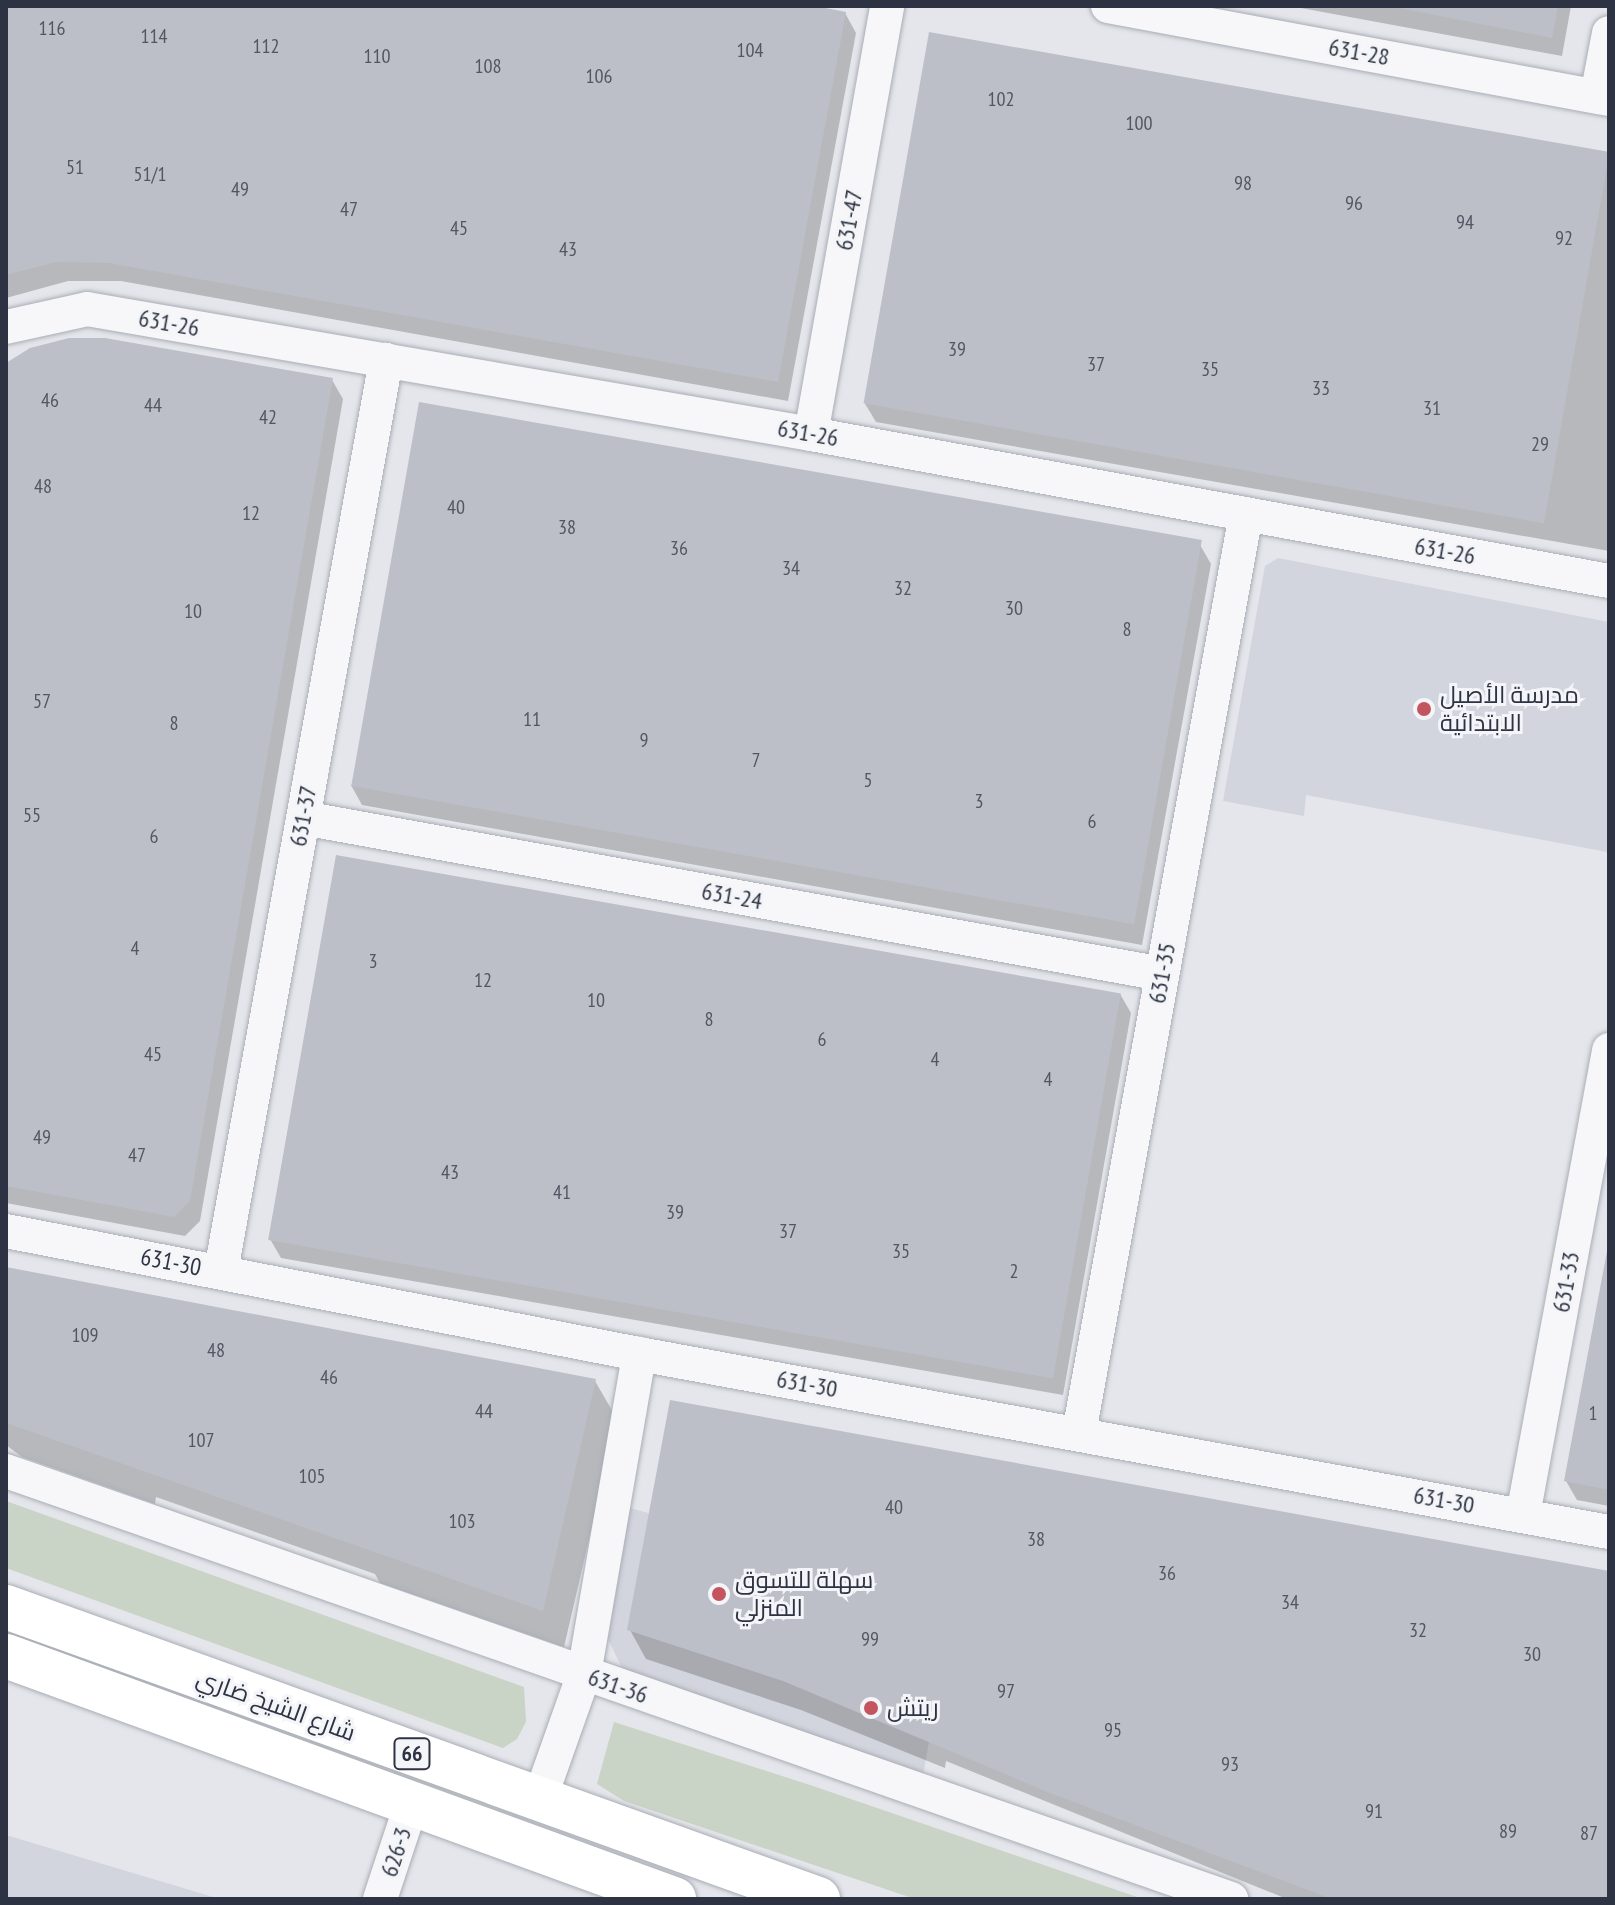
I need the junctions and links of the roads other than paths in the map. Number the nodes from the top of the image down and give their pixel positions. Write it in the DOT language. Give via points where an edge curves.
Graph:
graph roads {
  1 [pos="887,6"];
  2 [pos="1108,6"];
  3 [pos="1609,33"];
  4 [pos="1603,98"];
  5 [pos="6,327"];
  6 [pos="386,360"];
  7 [pos="811,434"];
  8 [pos="1246,514"];
  9 [pos="1609,581"];
  10 [pos="303,818"];
  11 [pos="1162,974"];
  12 [pos="1608,1057"];
  13 [pos="6,1231"];
  14 [pos="221,1271"];
  15 [pos="639,1354"];
  16 [pos="1079,1433"];
  17 [pos="6,1471"];
  18 [pos="1523,1515"];
  19 [pos="1609,1532"];
  20 [pos="6,1607"];
  21 [pos="6,1656"];
  22 [pos="584,1674"];
  23 [pos="539,1801"];
  24 [pos="411,1805"];
  25 [pos="380,1899"];
  26 [pos="674,1899"];
  27 [pos="818,1899"];
  28 [pos="1231,1899"];
  1 -- 7 [label="street, 631-47"];
  2 -- 4 [label="street, 631-28"];
  3 -- 4 [label="street"];
  5 -- 6 [label="street, 631-26" via="87,309"];
  6 -- 7 [label="street, 631-26"];
  6 -- 10 [label="street, 631-37"];
  7 -- 8 [label="street, 631-26"];
  8 -- 9 [label="street, 631-26"];
  8 -- 11 [label="street, 631-35"];
  10 -- 11 [label="street, 631-24"];
  10 -- 14 [label="street, 631-37"];
  11 -- 16 [label="street, 631-35"];
  12 -- 18 [label="street, 631-33"];
  13 -- 14 [label="street, 631-30"];
  14 -- 15 [label="street, 631-30"];
  15 -- 16 [label="street, 631-30"];
  15 -- 22 [label="street"];
  16 -- 18 [label="street, 631-30"];
  17 -- 22 [label="street, 631-36"];
  18 -- 19 [label="street, 631-30"];
  20 -- 23 [label="main road, شارع الشيخ ضاري / 66"];
  21 -- 24 [label="main road, شارع الشيخ ضاري / 66"];
  22 -- 23 [label="street"];
  22 -- 28 [label="street, 631-36"];
  23 -- 27 [label="main road, شارع الشيخ ضاري / 66"];
  24 -- 25 [label="street, 626-3"];
  24 -- 26 [label="main road, شارع الشيخ ضاري / 66"];
}
